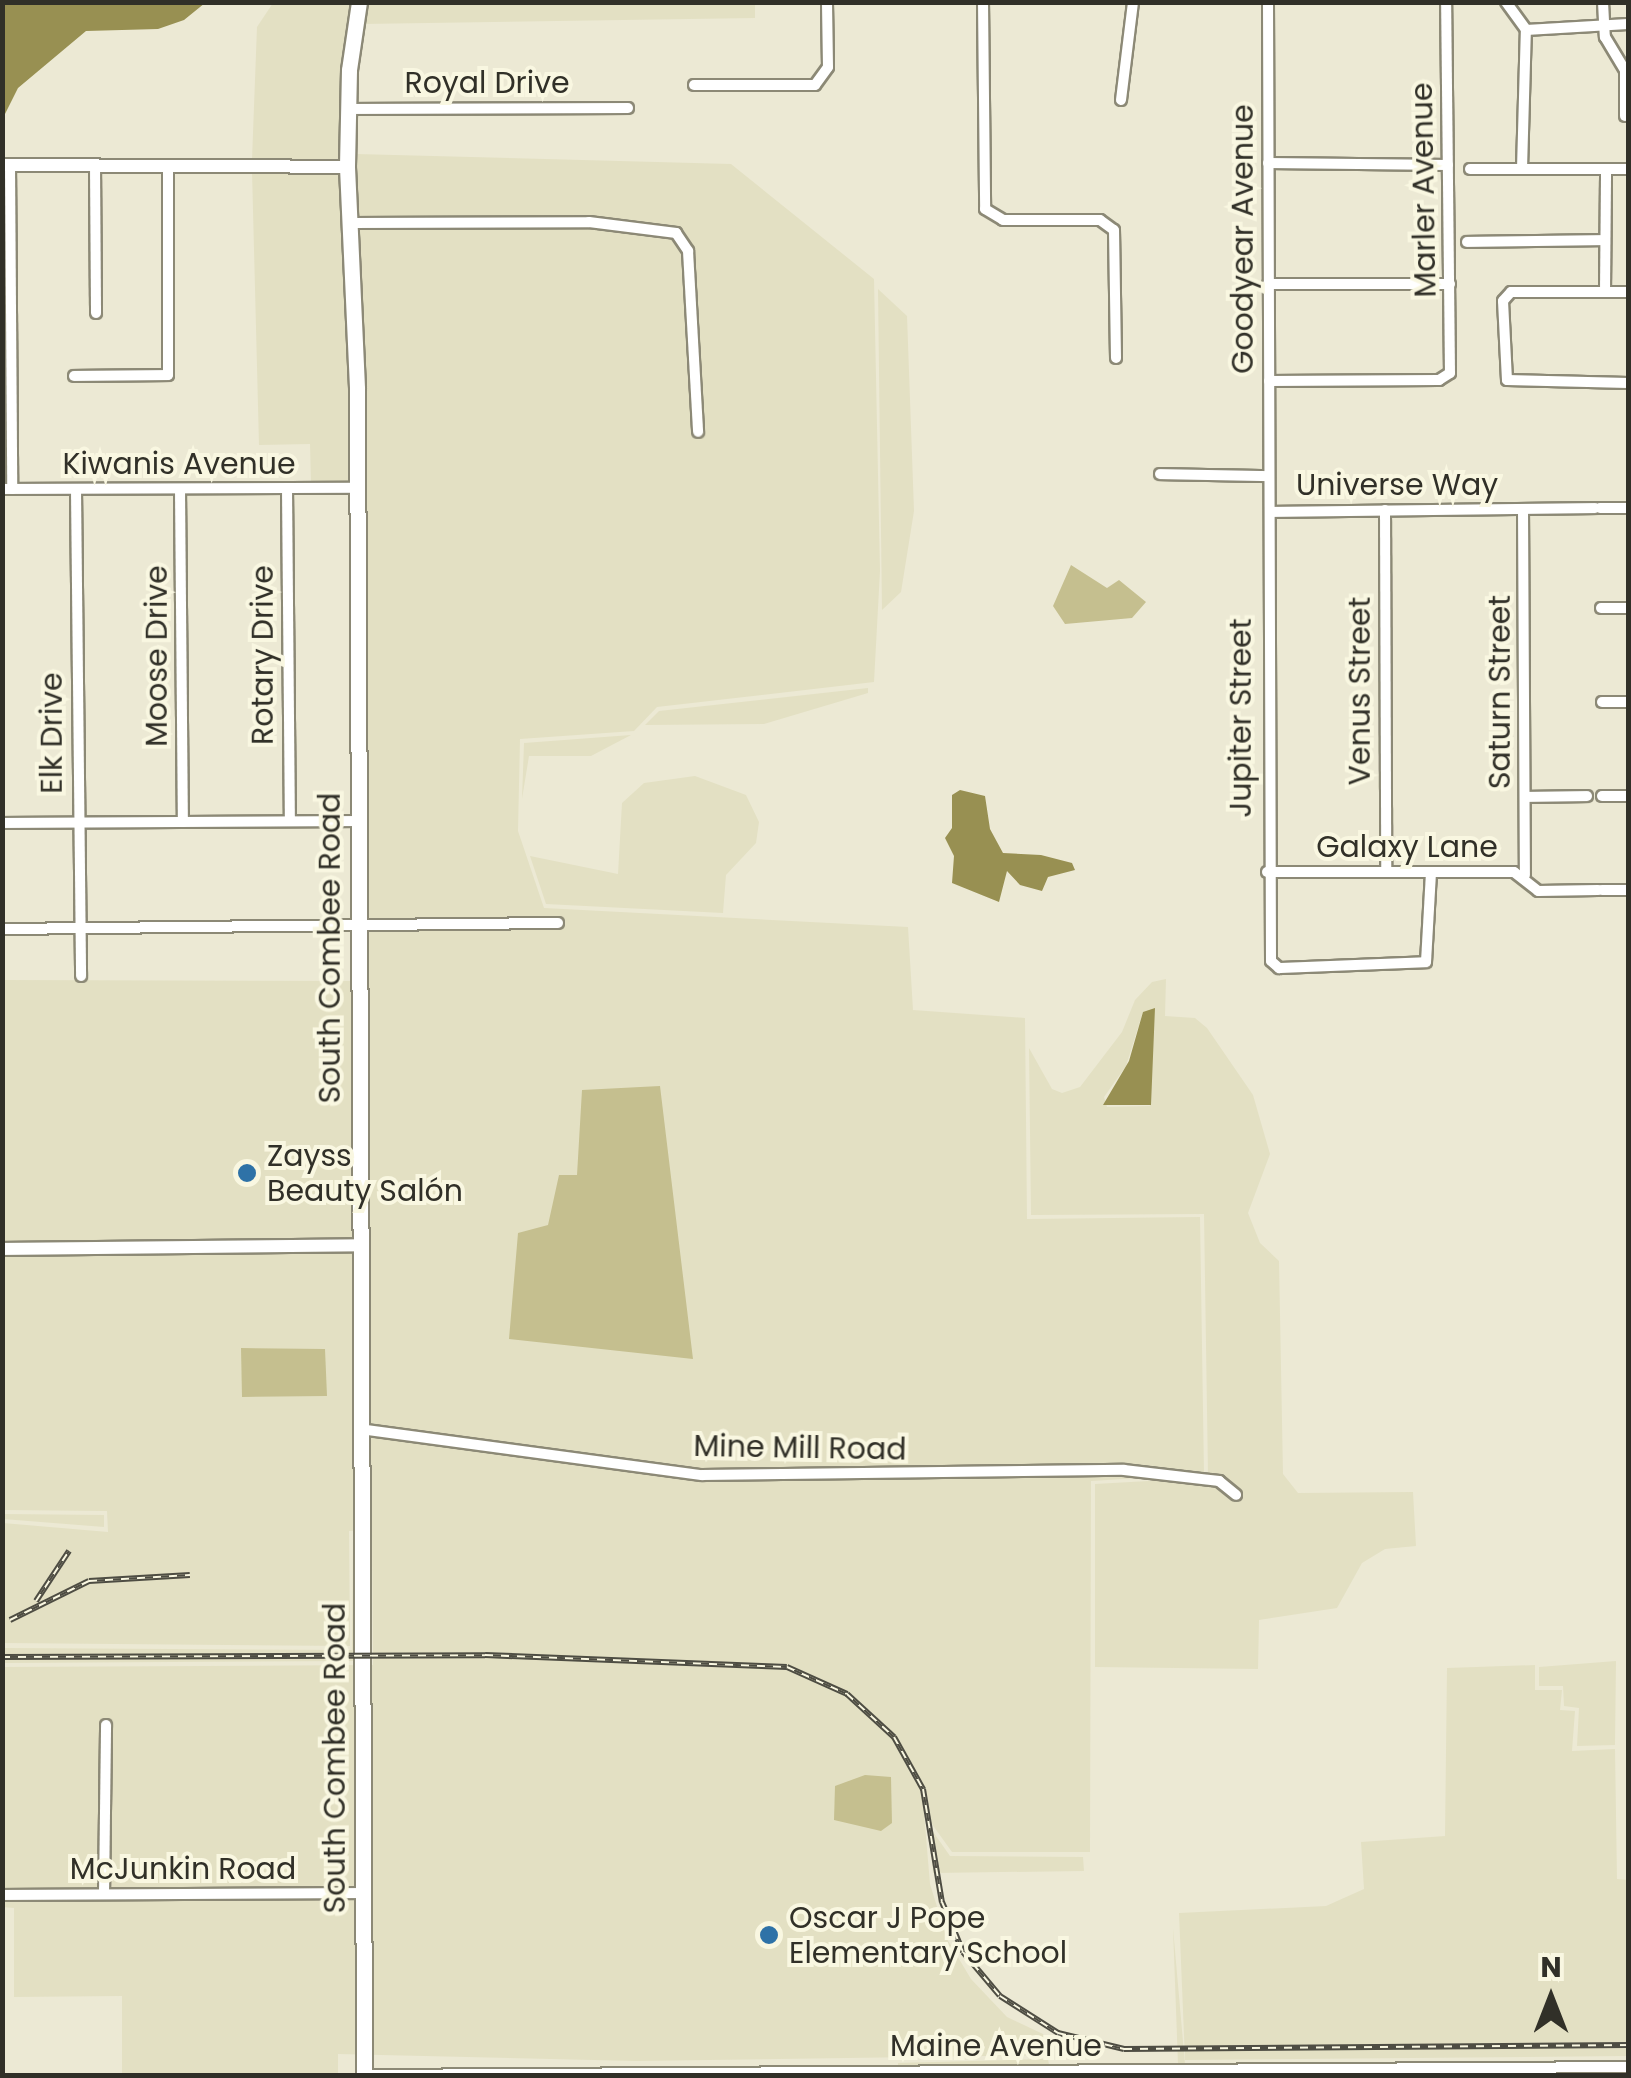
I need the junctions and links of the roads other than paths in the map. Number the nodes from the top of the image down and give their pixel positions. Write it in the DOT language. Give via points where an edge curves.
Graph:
graph roads {
  1 [pos="359,2"];
  2 [pos="827,2"];
  3 [pos="983,2"];
  4 [pos="1133,2"];
  5 [pos="1268,2"];
  6 [pos="1446,2"];
  7 [pos="1506,2"];
  8 [pos="1603,2"];
  9 [pos="1604,24"];
  10 [pos="1628,24"];
  11 [pos="1526,30"];
  12 [pos="694,85"];
  13 [pos="1121,100"];
  14 [pos="628,108"];
  15 [pos="347,109"];
  16 [pos="1625,116"];
  17 [pos="1268,163"];
  18 [pos="6,165"];
  19 [pos="1448,165"];
  20 [pos="95,166"];
  21 [pos="347,166"];
  22 [pos="168,168"];
  23 [pos="1470,169"];
  24 [pos="1522,169"];
  25 [pos="1606,169"];
  26 [pos="1628,169"];
  27 [pos="351,223"];
  28 [pos="1605,240"];
  29 [pos="1467,242"];
  30 [pos="7,280"];
  31 [pos="1268,284"];
  32 [pos="1450,284"];
  33 [pos="1605,292"];
  34 [pos="1628,292"];
  35 [pos="96,312"];
  36 [pos="1116,358"];
  37 [pos="74,376"];
  38 [pos="1269,382"];
  39 [pos="1628,383"];
  40 [pos="6,392"];
  41 [pos="698,432"];
  42 [pos="1160,474"];
  43 [pos="1268,476"];
  44 [pos="287,488"];
  45 [pos="356,488"];
  46 [pos="7,489"];
  47 [pos="76,490"];
  48 [pos="180,490"];
  49 [pos="1628,508"];
  50 [pos="1385,510"];
  51 [pos="1523,510"];
  52 [pos="1271,512"];
  53 [pos="1601,608"];
  54 [pos="1628,608"];
  55 [pos="1602,702"];
  56 [pos="1628,702"];
  57 [pos="1587,796"];
  58 [pos="1602,796"];
  59 [pos="1628,796"];
  60 [pos="1526,798"];
  61 [pos="290,821"];
  62 [pos="357,821"];
  63 [pos="2,822"];
  64 [pos="184,822"];
  65 [pos="80,823"];
  66 [pos="1267,872"];
  67 [pos="1386,872"];
  68 [pos="1430,873"];
  69 [pos="1525,875"];
  70 [pos="1628,890"];
  71 [pos="558,923"];
  72 [pos="358,926"];
  73 [pos="80,928"];
  74 [pos="2,929"];
  75 [pos="80,976"];
  76 [pos="358,1245"];
  77 [pos="2,1249"];
  78 [pos="360,1429"];
  79 [pos="1236,1496"];
  80 [pos="106,1724"];
  81 [pos="104,1894"];
  82 [pos="363,1894"];
  83 [pos="2,1895"];
  84 [pos="1628,2067"];
  85 [pos="1180,2072"];
  86 [pos="1456,2072"];
  87 [pos="910,2074"];
  88 [pos="364,2075"];
  89 [pos="638,2075"];
  1 -- 15 [label="main road, South Combee Road"];
  2 -- 12 [label="street" via="828,66 814,85"];
  3 -- 36 [label="street" via="986,209 1003,220 1100,220 1114,230"];
  4 -- 13 [label="street"];
  5 -- 17 [label="street, Goodyear Avenue"];
  6 -- 19 [label="street, Marler Avenue"];
  7 -- 11 [label="street"];
  8 -- 9 [label="street"];
  9 -- 10 [label="street"];
  9 -- 11 [label="street"];
  9 -- 16 [label="street" via="1609,48 1625,70"];
  11 -- 24 [label="street"];
  14 -- 15 [label="street, Royal Drive"];
  15 -- 21 [label="main road, South Combee Road"];
  17 -- 19 [label="street"];
  17 -- 31 [label="street, Goodyear Avenue"];
  18 -- 20 [label="street"];
  18 -- 30 [label="street"];
  19 -- 32 [label="street, Marler Avenue"];
  20 -- 22 [label="street"];
  20 -- 35 [label="street"];
  21 -- 22 [label="street"];
  21 -- 27 [label="main road, South Combee Road"];
  22 -- 37 [label="street" via="168,375"];
  23 -- 24 [label="street"];
  24 -- 25 [label="street"];
  25 -- 26 [label="street"];
  25 -- 28 [label="street"];
  27 -- 41 [label="street" via="589,222 676,233 688,251"];
  27 -- 45 [label="main road, South Combee Road"];
  28 -- 29 [label="street"];
  28 -- 33 [label="street"];
  30 -- 40 [label="street"];
  31 -- 32 [label="street"];
  31 -- 38 [label="street, Goodyear Avenue"];
  32 -- 38 [label="street, Marler Avenue" via="1448,375"];
  33 -- 34 [label="street"];
  33 -- 39 [label="street" via="1506,295 1507,380"];
  38 -- 43 [label="street, Goodyear Avenue"];
  40 -- 46 [label="street"];
  42 -- 43 [label="street"];
  43 -- 52 [label="street, Jupiter Street"];
  44 -- 45 [label="street, Kiwanis Avenue"];
  44 -- 48 [label="street, Kiwanis Avenue"];
  44 -- 61 [label="street, Rotary Drive"];
  45 -- 62 [label="main road, South Combee Road"];
  46 -- 47 [label="street, Kiwanis Avenue"];
  47 -- 48 [label="street, Kiwanis Avenue"];
  47 -- 65 [label="street, Elk Drive"];
  48 -- 64 [label="street, Moose Drive"];
  49 -- 51 [label="street, Universe Way"];
  50 -- 51 [label="street, Universe Way"];
  50 -- 52 [label="street, Universe Way"];
  50 -- 67 [label="street, Venus Street"];
  51 -- 60 [label="street, Saturn Street"];
  52 -- 66 [label="street, Jupiter Street"];
  53 -- 54 [label="street"];
  55 -- 56 [label="street"];
  57 -- 60 [label="street"];
  58 -- 59 [label="street"];
  60 -- 69 [label="street, Saturn Street"];
  61 -- 62 [label="street"];
  61 -- 64 [label="street"];
  62 -- 72 [label="main road, South Combee Road"];
  63 -- 65 [label="street"];
  64 -- 65 [label="street"];
  65 -- 73 [label="street, Elk Drive"];
  66 -- 67 [label="street, Galaxy Lane"];
  66 -- 68 [label="street, Jupiter Street" via="1271,961 1279,968 1426,962"];
  67 -- 68 [label="street, Galaxy Lane"];
  68 -- 69 [label="street, Galaxy Lane"];
  69 -- 70 [label="street, Galaxy Lane" via="1538,891"];
  71 -- 72 [label="street"];
  72 -- 73 [label="street"];
  72 -- 76 [label="main road, South Combee Road"];
  73 -- 74 [label="street"];
  73 -- 75 [label="street, Elk Drive"];
  76 -- 77 [label="street"];
  76 -- 78 [label="main road, South Combee Road"];
  78 -- 79 [label="street, Mine Mill Road" via="702,1475 1124,1470 1219,1482"];
  78 -- 82 [label="main road, South Combee Road"];
  80 -- 81 [label="street"];
  81 -- 82 [label="street, McJunkin Road"];
  81 -- 83 [label="street, McJunkin Road"];
  82 -- 88 [label="main road, South Combee Road"];
  84 -- 86 [label="street, Maine Avenue"];
  85 -- 86 [label="street, Maine Avenue"];
  85 -- 87 [label="street, Maine Avenue"];
  87 -- 89 [label="street, Maine Avenue"];
  88 -- 89 [label="street, Maine Avenue"];
}
